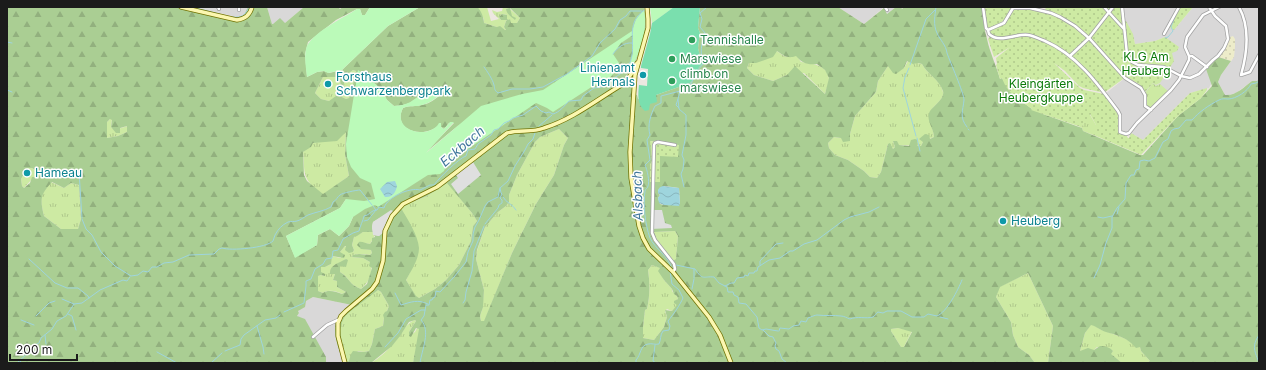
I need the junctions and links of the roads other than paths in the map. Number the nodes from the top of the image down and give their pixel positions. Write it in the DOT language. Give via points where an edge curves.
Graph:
graph roads {
  1 [pos="181,7"];
  2 [pos="252,7"];
  3 [pos="885,7"];
  4 [pos="983,7"];
  5 [pos="1046,7"];
  6 [pos="1104,7"];
  7 [pos="1113,7"];
  8 [pos="1122,7"];
  9 [pos="1179,7"];
  10 [pos="1210,7"];
  11 [pos="1219,7"];
  12 [pos="1239,7"];
  13 [pos="647,9"];
  14 [pos="887,10"];
  15 [pos="1212,10"];
  16 [pos="1044,11"];
  17 [pos="1109,11"];
  18 [pos="988,30"];
  19 [pos="1124,30"];
  20 [pos="1164,34"];
  21 [pos="1090,38"];
  22 [pos="1071,55"];
  23 [pos="1259,55"];
  24 [pos="1189,56"];
  25 [pos="1207,66"];
  26 [pos="1181,76"];
  27 [pos="632,78"];
  28 [pos="1151,110"];
  29 [pos="675,144"];
  30 [pos="671,270"];
  31 [pos="340,319"];
  32 [pos="313,337"];
  33 [pos="345,363"];
  34 [pos="730,363"];
  1 -- 2 [label="main road" via="237,20 248,15"];
  3 -- 14 [label="street"];
  4 -- 18 [label="street"];
  5 -- 16 [label="street"];
  6 -- 17 [label="street"];
  7 -- 17 [label="street"];
  8 -- 19 [label="street"];
  9 -- 20 [label="street"];
  10 -- 15 [label="street"];
  11 -- 15 [label="street"];
  12 -- 23 [label="street" via="1246,41 1246,55 1241,75 1250,72"];
  13 -- 27 [label="main road" via="648,26"];
  15 -- 24 [label="street" via="1201,17 1186,39 1185,47"];
  15 -- 25 [label="street" via="1226,26 1228,38 1219,55"];
  16 -- 18 [label="street" via="1013,8 1004,23"];
  16 -- 21 [label="street" via="1065,20"];
  17 -- 19 [label="street"];
  17 -- 21 [label="street"];
  18 -- 22 [label="street" via="990,35 999,38 1024,34 1032,36 1058,46"];
  19 -- 26 [label="street" via="1128,55 1133,63 1164,67"];
  21 -- 22 [label="street"];
  21 -- 28 [label="street" via="1125,78 1141,88 1145,93 1145,106"];
  22 -- 28 [label="street" via="1118,111 1121,132 1129,133"];
  24 -- 25 [label="street"];
  24 -- 26 [label="street"];
  25 -- 26 [label="street" via="1194,77"];
  26 -- 28 [label="street" via="1172,90"];
  27 -- 30 [label="main road" via="635,87 630,167 635,210 644,240 652,252"];
  27 -- 31 [label="main road" via="576,114 537,130 507,134 437,187 400,206 386,229 383,261 377,282"];
  29 -- 30 [label="street" via="658,142 654,145 652,230 655,240 674,266"];
  30 -- 34 [label="main road" via="712,322"];
  31 -- 32 [label="street" via="327,325"];
  31 -- 33 [label="main road" via="337,327 338,336"];
}
